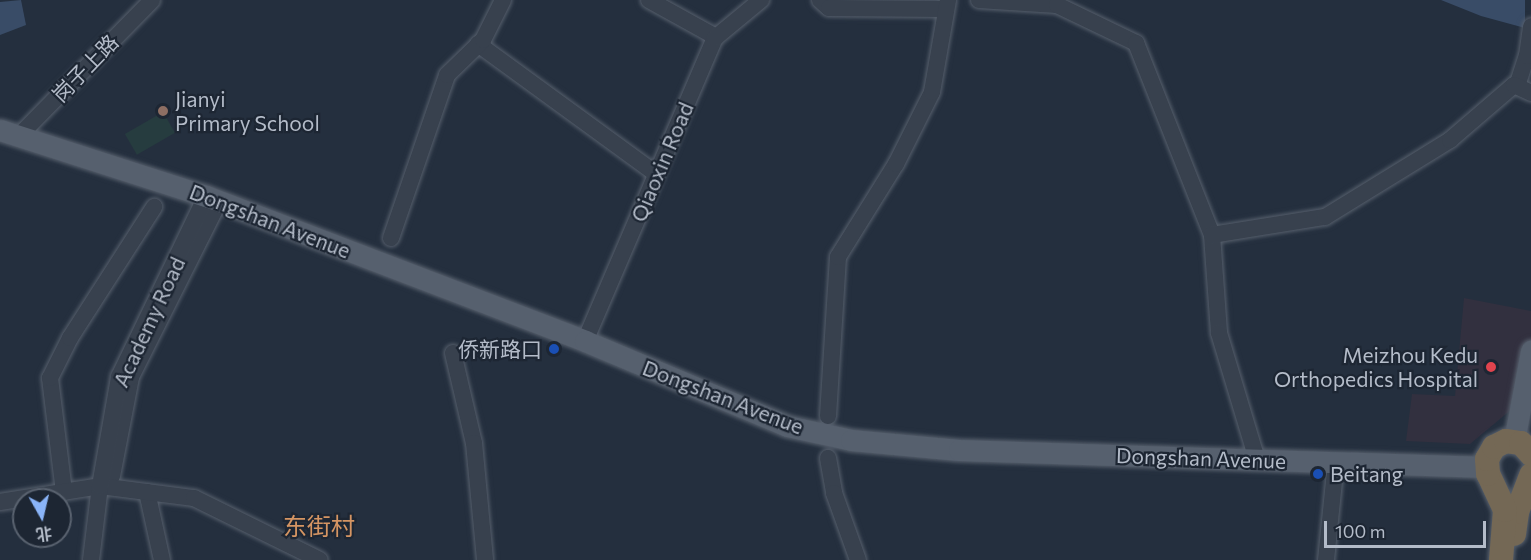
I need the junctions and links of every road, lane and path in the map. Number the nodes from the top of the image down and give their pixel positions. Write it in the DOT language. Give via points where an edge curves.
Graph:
graph roads {
  1 [pos="152,0"];
  2 [pos="503,0"];
  3 [pos="761,0"];
  4 [pos="820,0"];
  5 [pos="979,0"];
  6 [pos="651,1"];
  7 [pos="947,5"];
  8 [pos="1531,26"];
  9 [pos="716,37"];
  10 [pos="478,44"];
  11 [pos="1524,89"];
  12 [pos="9,133"];
  13 [pos="656,174"];
  14 [pos="212,198"];
  15 [pos="154,207"];
  16 [pos="1212,235"];
  17 [pos="391,238"];
  18 [pos="585,341"];
  19 [pos="1531,351"];
  20 [pos="453,353"];
  21 [pos="1531,391"];
  22 [pos="828,416"];
  23 [pos="1522,446"];
  24 [pos="828,458"];
  25 [pos="1257,460"];
  26 [pos="1335,472"];
  27 [pos="1489,474"];
  28 [pos="1530,476"];
  29 [pos="105,487"];
  30 [pos="64,488"];
  31 [pos="72,491"];
  32 [pos="147,492"];
  33 [pos="91,560"];
  34 [pos="102,560"];
  35 [pos="162,560"];
  36 [pos="320,560"];
  37 [pos="485,560"];
  38 [pos="858,560"];
  39 [pos="1326,560"];
  40 [pos="1500,560"];
  41 [pos="1511,560"];
  1 -- 12 [label="street, 岗子上路"];
  2 -- 10 [label="street"];
  3 -- 9 [label="street, Qiaoxin Road"];
  4 -- 7 [label="street" via="829,8"];
  5 -- 16 [label="street" via="1057,5 1136,43"];
  6 -- 9 [label="street"];
  7 -- 22 [label="street" via="932,92 896,164 838,258"];
  8 -- 11 [label="street"];
  9 -- 13 [label="street, Qiaoxin Road"];
  10 -- 13 [label="street"];
  10 -- 17 [label="street" via="447,75"];
  11 -- 16 [label="street" via="1514,85 1450,140 1325,217"];
  12 -- 14 [label="main road, Dongshan Avenue"];
  13 -- 18 [label="street, Qiaoxin Road"];
  14 -- 18 [label="main road, Dongshan Avenue"];
  14 -- 29 [label="street, Academy Road" via="118,377"];
  15 -- 30 [label="street" via="70,338 50,378"];
  16 -- 25 [label="street" via="1219,333"];
  18 -- 25 [label="main road, Dongshan Avenue" via="788,426 851,440 959,450"];
  19 -- 23 [label="main road"];
  20 -- 37 [label="street" via="474,443"];
  21 -- 23 [label="main road"];
  23 -- 27 [label="highway" via="1500,443 1494,447 1487,459"];
  24 -- 38 [label="street" via="834,493"];
  25 -- 27 [label="main road, Dongshan Avenue"];
  26 -- 39 [label="street"];
  27 -- 28 [label="highway" via="1512,488"];
  27 -- 40 [label="highway" via="1506,510"];
  28 -- 41 [label="highway" via="1517,512"];
  29 -- 31 [label="street"];
  29 -- 32 [label="street"];
  29 -- 33 [label="street, Academy Road"];
  29 -- 34 [label="street, Academy Road"];
  32 -- 35 [label="street"];
  32 -- 36 [label="street" via="194,498"];
}
